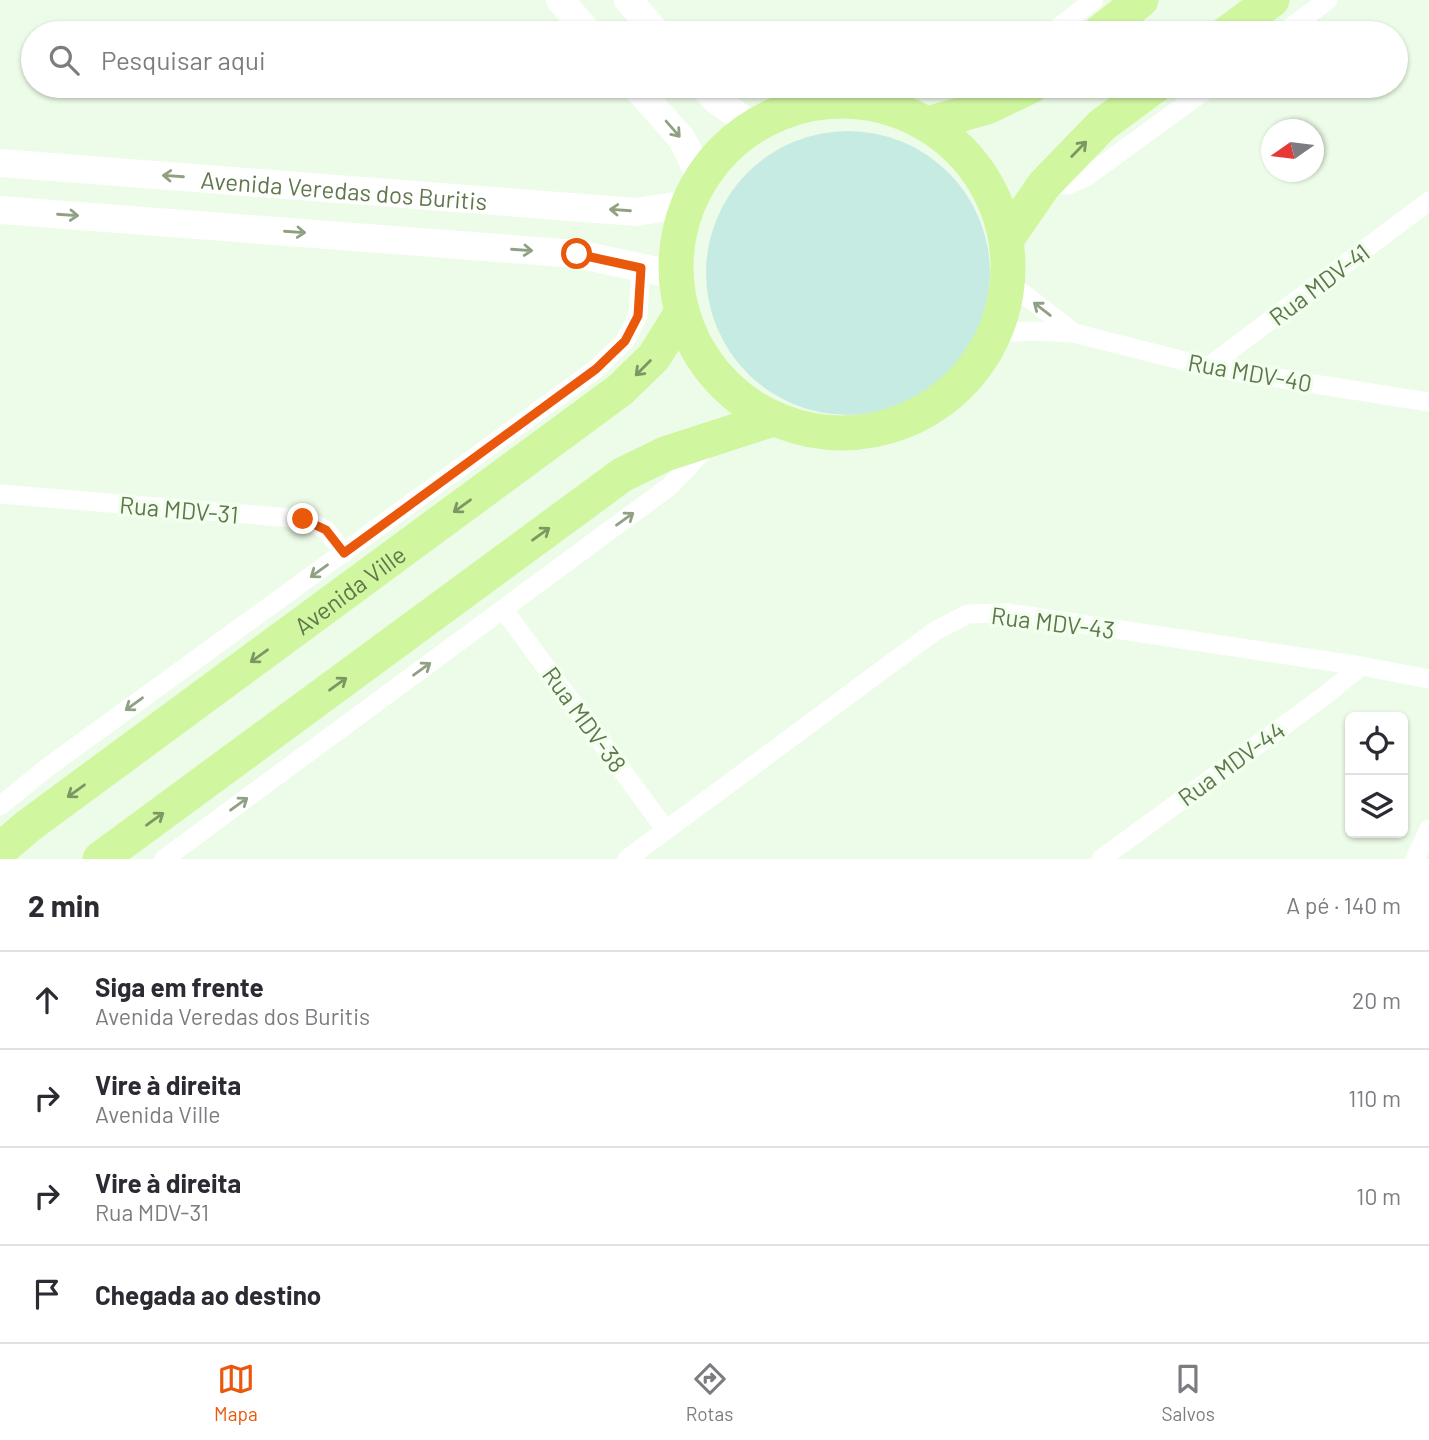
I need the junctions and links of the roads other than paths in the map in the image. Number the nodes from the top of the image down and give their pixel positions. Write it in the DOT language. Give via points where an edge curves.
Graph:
graph roads {
  1 [pos="560,0"];
  2 [pos="1094,0"];
  3 [pos="1141,0"];
  4 [pos="1272,0"];
  5 [pos="1328,0"];
  6 [pos="631,1"];
  7 [pos="578,21"];
  8 [pos="647,21"];
  9 [pos="1067,21"];
  10 [pos="1114,21"];
  11 [pos="1243,21"];
  12 [pos="1299,21"];
  13 [pos="646,98"];
  14 [pos="714,98"];
  15 [pos="831,98"];
  16 [pos="864,98"];
  17 [pos="1006,98"];
  18 [pos="1139,98"];
  19 [pos="1195,98"];
  20 [pos="927,124"];
  21 [pos="753,126"];
  22 [pos="0,163"];
  23 [pos="1044,185"];
  24 [pos="694,191"];
  25 [pos="1429,201"];
  26 [pos="0,210"];
  27 [pos="1006,240"];
  28 [pos="641,268"];
  29 [pos="676,275"];
  30 [pos="1011,284"];
  31 [pos="682,312"];
  32 [pos="995,333"];
  33 [pos="1074,333"];
  34 [pos="1208,367"];
  35 [pos="1429,402"];
  36 [pos="773,419"];
  37 [pos="716,438"];
  38 [pos="0,494"];
  39 [pos="344,553"];
  40 [pos="503,609"];
  41 [pos="1361,666"];
  42 [pos="1429,679"];
  43 [pos="0,806"];
  44 [pos="1429,829"];
  45 [pos="666,830"];
  46 [pos="0,850"];
  47 [pos="100,859"];
  48 [pos="164,859"];
  49 [pos="627,859"];
  50 [pos="1101,859"];
  51 [pos="1415,859"];
  1 -- 7 [label="street"];
  2 -- 9 [label="street"];
  3 -- 10 [label="highway"];
  4 -- 11 [label="highway"];
  5 -- 12 [label="street"];
  6 -- 8 [label="street"];
  13 -- 24 [label="street, one-way" via="682,139"];
  14 -- 21 [label="street"];
  15 -- 21 [label="highway" via="795,107"];
  16 -- 20 [label="highway"];
  17 -- 20 [label="highway"];
  23 -- 18 [label="highway, one-way" via="1102,125"];
  19 -- 23 [label="street" via="1086,177 1068,185"];
  20 -- 27 [label="highway" via="964,153 993,197"];
  21 -- 24 [label="highway" via="725,148"];
  24 -- 22 [label="street, Avenida Veredas dos Buritis, one-way" via="636,212"];
  23 -- 27 [label="highway"];
  24 -- 29 [label="highway" via="678,239"];
  25 -- 34 [label="street, Rua MDV-41"];
  26 -- 28 [label="street, Avenida Veredas dos Buritis, one-way" via="577,254"];
  27 -- 30 [label="highway"];
  28 -- 29 [label="street, Avenida Veredas dos Buritis"];
  28 -- 39 [label="street, Avenida Ville" via="638,316 625,341 596,369"];
  29 -- 31 [label="highway"];
  30 -- 32 [label="highway"];
  33 -- 30 [label="street, Rua MDV-40, one-way"];
  31 -- 36 [label="highway" via="706,363 733,394"];
  31 -- 46 [label="highway, Avenida Ville, one-way" via="654,357 620,390"];
  32 -- 33 [label="street, Rua MDV-40"];
  32 -- 36 [label="highway" via="981,361 953,393 911,420 865,433 820,434"];
  33 -- 34 [label="street, Rua MDV-40"];
  34 -- 35 [label="street, Rua MDV-40"];
  36 -- 37 [label="highway"];
  40 -- 37 [label="street, one-way" via="670,486"];
  47 -- 37 [label="highway, one-way" via="622,475 665,454"];
  38 -- 39 [label="street, Rua MDV-31" via="303,519 326,530"];
  39 -- 43 [label="street, Avenida Ville, one-way"];
  40 -- 45 [label="street, Rua MDV-38"];
  48 -- 40 [label="street, one-way"];
  41 -- 42 [label="street, Rua MDV-43"];
  41 -- 45 [label="street, Rua MDV-43" via="1008,613 968,614 935,631"];
  41 -- 50 [label="street, Rua MDV-44"];
  44 -- 51 [label="street"];
  45 -- 49 [label="street, Rua MDV-43"];
}
